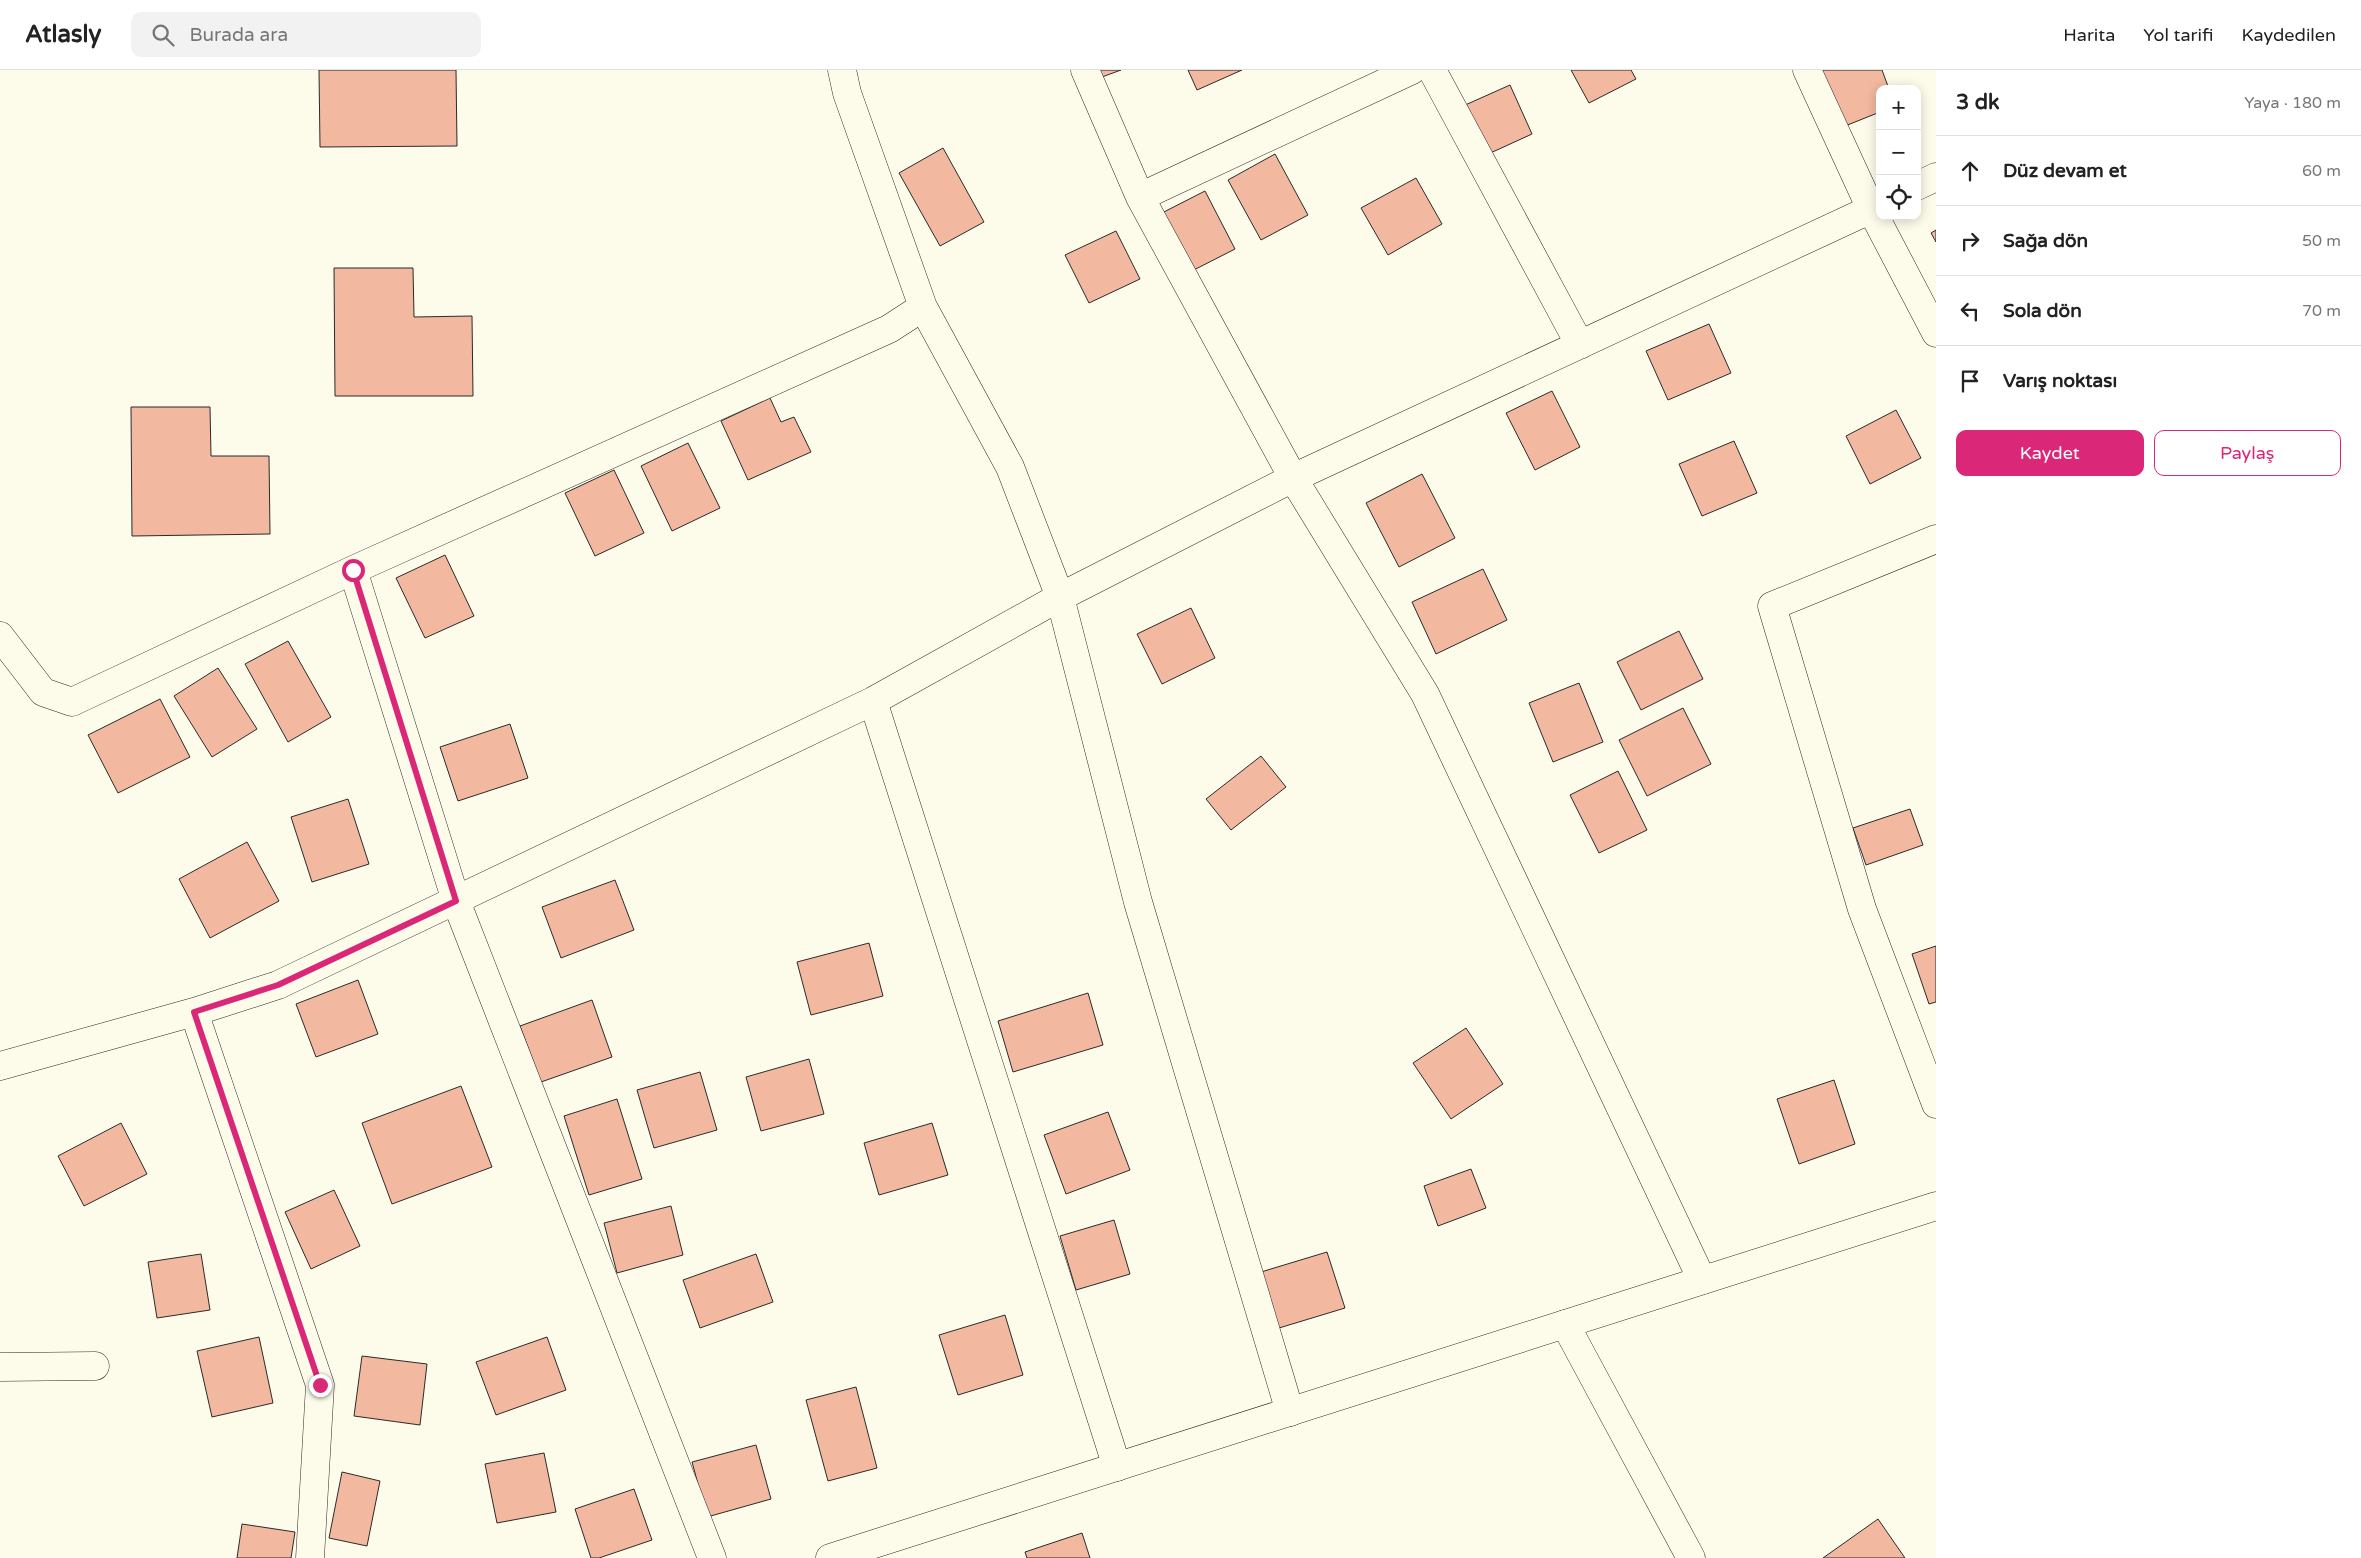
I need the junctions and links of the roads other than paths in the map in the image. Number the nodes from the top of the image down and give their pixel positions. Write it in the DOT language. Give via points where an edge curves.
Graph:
graph roads {
  1 [pos="842,70"];
  2 [pos="1085,70"];
  3 [pos="1412,70"];
  4 [pos="1432,70"];
  5 [pos="1806,70"];
  6 [pos="1936,177"];
  7 [pos="1921,184"];
  8 [pos="1140,197"];
  9 [pos="1876,207"];
  10 [pos="1882,220"];
  11 [pos="923,307"];
  12 [pos="1936,333"];
  13 [pos="1580,345"];
  14 [pos="1293,478"];
  15 [pos="1936,539"];
  16 [pos="353,570"];
  17 [pos="1060,597"];
  18 [pos="0,636"];
  19 [pos="873,701"];
  20 [pos="456,901"];
  21 [pos="194,1012"];
  22 [pos="0,1066"];
  23 [pos="1936,1104"];
  24 [pos="1936,1206"];
  25 [pos="1702,1280"];
  26 [pos="1565,1324"];
  27 [pos="95,1366"];
  28 [pos="0,1367"];
  29 [pos="1290,1412"];
  30 [pos="1117,1467"];
  31 [pos="310,1558"];
  32 [pos="712,1558"];
  33 [pos="830,1558"];
  34 [pos="1691,1558"];
  1 -- 11 [label="street" via="847,93"];
  2 -- 8 [label="street"];
  3 -- 8 [label="street"];
  4 -- 13 [label="street"];
  5 -- 9 [label="street"];
  6 -- 7 [label="street"];
  8 -- 14 [label="street"];
  9 -- 13 [label="street"];
  10 -- 12 [label="street"];
  11 -- 16 [label="street" via="889,329"];
  11 -- 17 [label="street" via="1010,467"];
  13 -- 14 [label="street"];
  14 -- 17 [label="street"];
  14 -- 25 [label="street" via="1425,694"];
  15 -- 23 [label="street" via="1772,606 1862,909"];
  16 -- 18 [label="street" via="72,702 43,692"];
  16 -- 20 [label="street"];
  17 -- 19 [label="street"];
  17 -- 29 [label="street" via="1138,902"];
  19 -- 20 [label="street"];
  19 -- 30 [label="street"];
  20 -- 21 [label="street" via="278,985"];
  20 -- 32 [label="street"];
  21 -- 22 [label="street"];
  21 -- 31 [label="street" via="320,1385"];
  24 -- 25 [label="street"];
  25 -- 26 [label="street"];
  26 -- 29 [label="street"];
  26 -- 34 [label="street"];
  27 -- 28 [label="street"];
  29 -- 30 [label="street"];
  30 -- 33 [label="street"];
}
